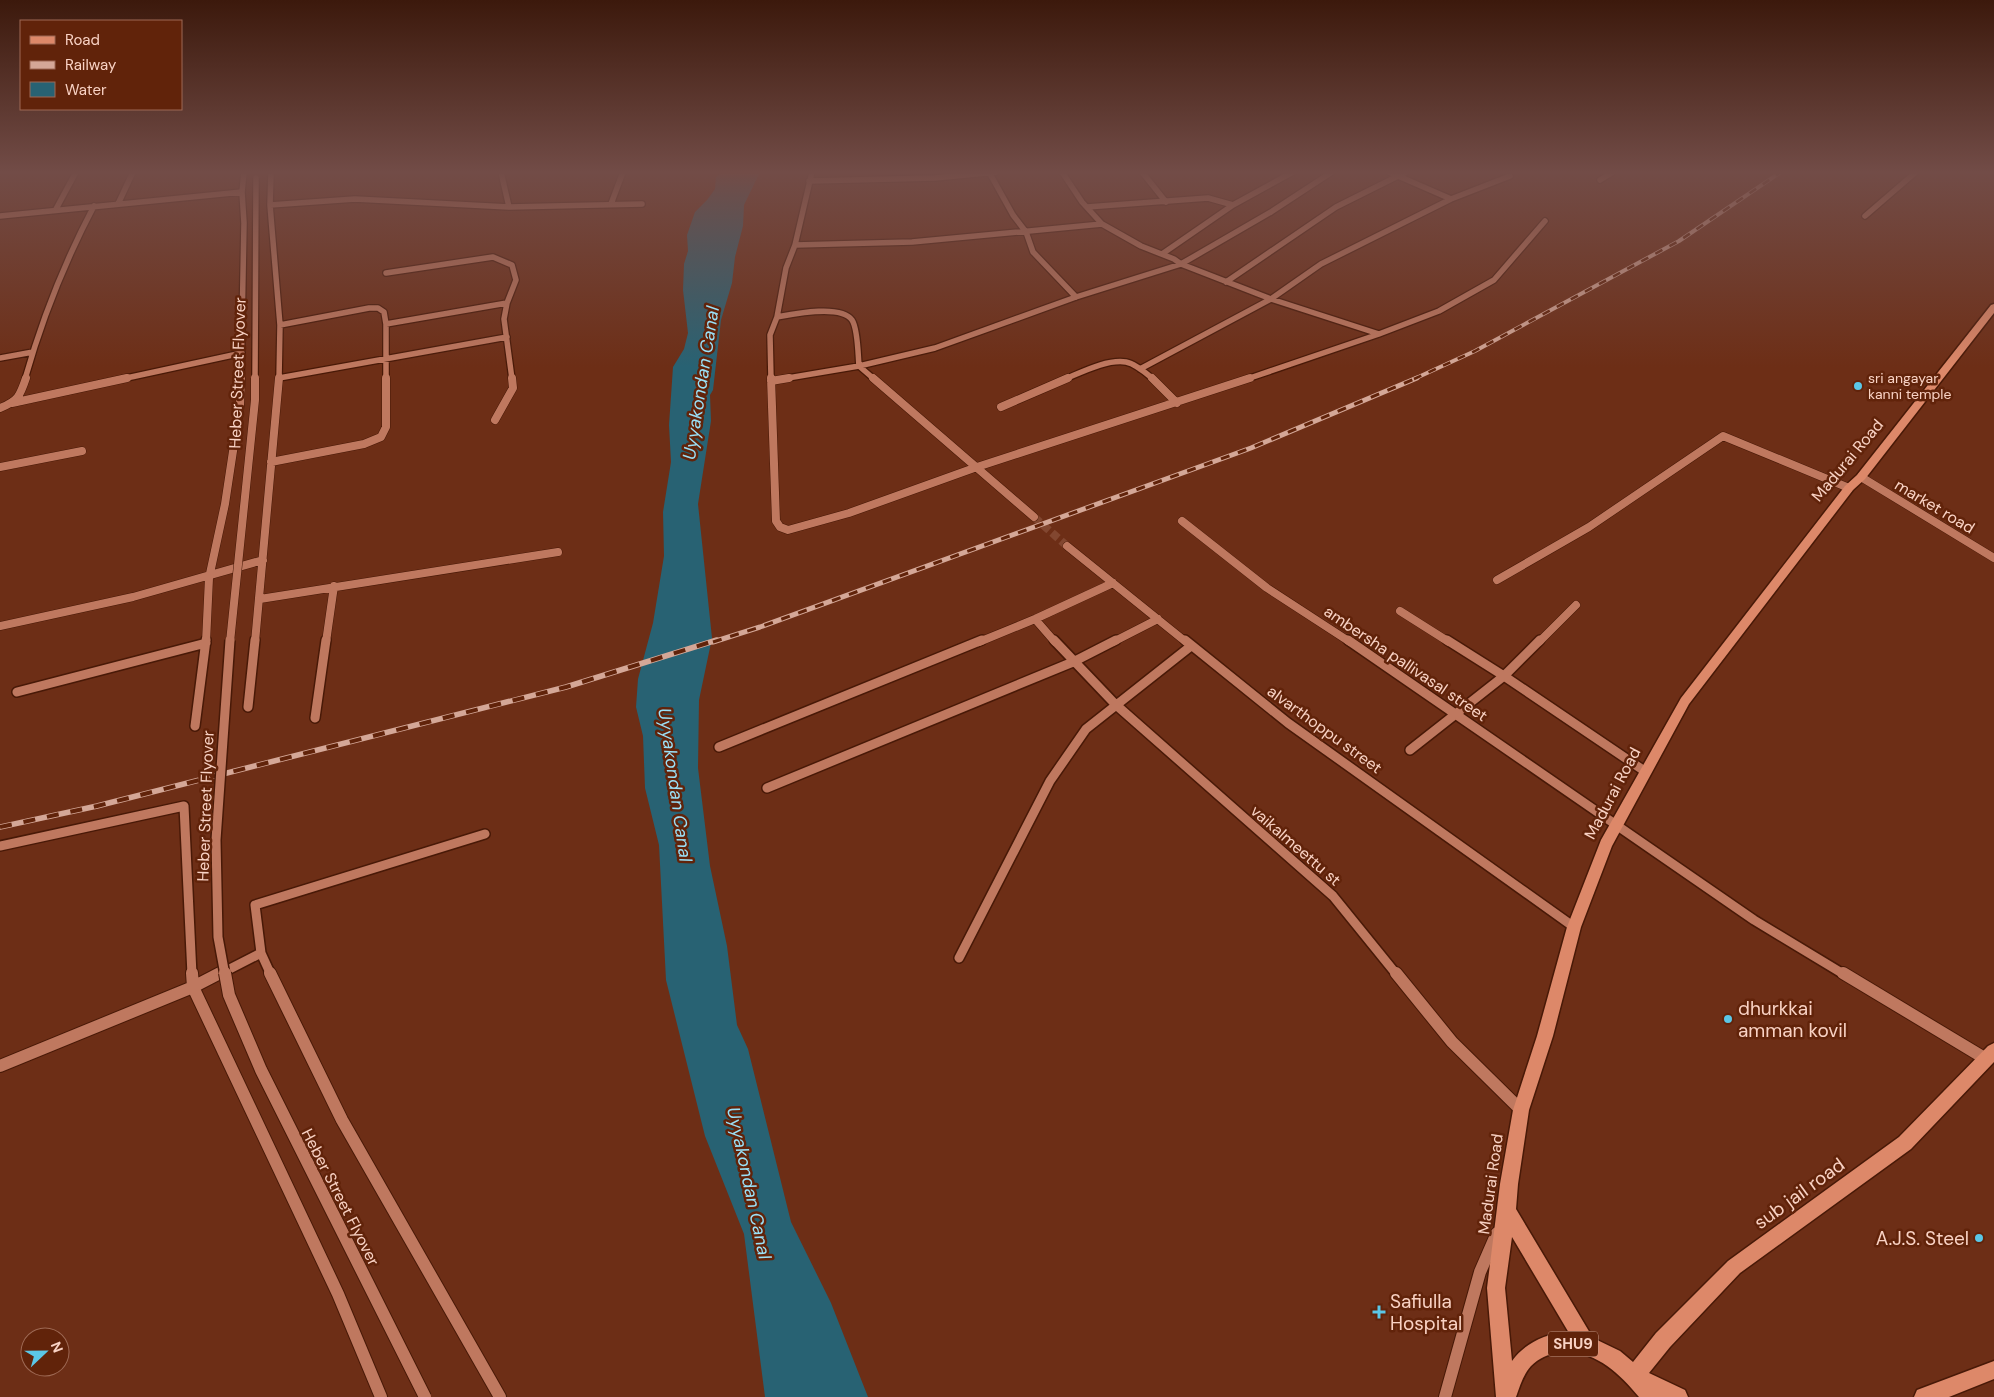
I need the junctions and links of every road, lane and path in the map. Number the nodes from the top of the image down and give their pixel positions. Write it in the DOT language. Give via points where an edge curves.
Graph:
graph roads {
  1 [pos="76,237"];
  2 [pos="244,237"];
  3 [pos="256,237"];
  4 [pos="273,237"];
  5 [pos="797,237"];
  6 [pos="967,237"];
  7 [pos="1028,237"];
  8 [pos="1125,237"];
  9 [pos="1187,237"];
  10 [pos="1227,237"];
  11 [pos="1289,237"];
  12 [pos="1375,237"];
  13 [pos="1531,237"];
  14 [pos="795,245"];
  15 [pos="1162,254"];
  16 [pos="1181,264"];
  17 [pos="386,273"];
  18 [pos="1226,282"];
  19 [pos="1076,298"];
  20 [pos="1271,299"];
  21 [pos="506,303"];
  22 [pos="1994,307"];
  23 [pos="777,317"];
  24 [pos="386,324"];
  25 [pos="280,325"];
  26 [pos="1379,334"];
  27 [pos="507,337"];
  28 [pos="33,352"];
  29 [pos="242,353"];
  30 [pos="0,358"];
  31 [pos="385,359"];
  32 [pos="859,366"];
  33 [pos="1140,369"];
  34 [pos="279,378"];
  35 [pos="771,380"];
  36 [pos="12,403"];
  37 [pos="1177,403"];
  38 [pos="0,408"];
  39 [pos="1001,408"];
  40 [pos="494,420"];
  41 [pos="82,452"];
  42 [pos="271,462"];
  43 [pos="0,467"];
  44 [pos="977,467"];
  45 [pos="1861,477"];
  46 [pos="1849,488"];
  47 [pos="1034,517"];
  48 [pos="1182,521"];
  49 [pos="1066,546"];
  50 [pos="558,552"];
  51 [pos="1994,558"];
  52 [pos="263,560"];
  53 [pos="209,578"];
  54 [pos="1497,580"];
  55 [pos="1113,583"];
  56 [pos="334,586"];
  57 [pos="260,599"];
  58 [pos="1576,605"];
  59 [pos="1400,611"];
  60 [pos="1034,619"];
  61 [pos="1158,619"];
  62 [pos="0,626"];
  63 [pos="206,643"];
  64 [pos="1191,646"];
  65 [pos="1073,662"];
  66 [pos="1504,676"];
  67 [pos="17,692"];
  68 [pos="1115,704"];
  69 [pos="248,707"];
  70 [pos="1455,713"];
  71 [pos="315,718"];
  72 [pos="196,726"];
  73 [pos="719,747"];
  74 [pos="1410,750"];
  75 [pos="1646,772"];
  76 [pos="767,788"];
  77 [pos="1617,824"];
  78 [pos="485,834"];
  79 [pos="0,846"];
  80 [pos="1574,927"];
  81 [pos="261,953"];
  82 [pos="959,958"];
  83 [pos="194,987"];
  84 [pos="1990,1055"];
  85 [pos="0,1066"];
  86 [pos="1521,1110"];
  87 [pos="1508,1211"];
  88 [pos="1587,1346"];
  89 [pos="1994,1370"];
  90 [pos="1634,1376"];
  91 [pos="381,1397"];
  92 [pos="425,1397"];
  93 [pos="500,1397"];
  94 [pos="1445,1397"];
  95 [pos="1507,1397"];
  96 [pos="1651,1397"];
  97 [pos="1678,1397"];
  98 [pos="1924,1397"];
  1 -- 28 [label="street"];
  2 -- 29 [label="street"];
  3 -- 92 [label="street, Heber Street Flyover, bridge" via="255,400 225,702 216,840 218,937 229,995 261,1070"];
  4 -- 25 [label="street"];
  5 -- 14 [label="street"];
  6 -- 14 [label="street"];
  7 -- 19 [label="street" via="1033,252"];
  8 -- 15 [label="street"];
  9 -- 15 [label="street"];
  10 -- 16 [label="street"];
  11 -- 18 [label="street"];
  12 -- 20 [label="street" via="1321,264"];
  13 -- 26 [label="street" via="1494,280 1439,311"];
  14 -- 23 [label="street" via="786,268"];
  15 -- 16 [label="street"];
  16 -- 18 [label="street"];
  16 -- 19 [label="street"];
  17 -- 21 [label="street" via="493,257 512,265 516,280"];
  18 -- 20 [label="street"];
  19 -- 32 [label="street" via="935,348"];
  20 -- 26 [label="street"];
  20 -- 33 [label="street"];
  21 -- 24 [label="street"];
  21 -- 27 [label="street"];
  22 -- 45 [label="main road, Madurai Road / SHU9"];
  23 -- 32 [label="street" via="833,311 846,314 852,320"];
  23 -- 35 [label="street" via="770,335"];
  24 -- 25 [label="street" via="384,312 378,308"];
  24 -- 31 [label="street"];
  25 -- 34 [label="street"];
  26 -- 37 [label="street"];
  27 -- 31 [label="street"];
  27 -- 40 [label="street" via="513,388"];
  28 -- 30 [label="street"];
  28 -- 36 [label="street" via="21,394"];
  29 -- 36 [label="street"];
  29 -- 53 [label="street" via="240,405 225,504"];
  31 -- 34 [label="street"];
  31 -- 42 [label="street" via="386,428 381,437 364,444"];
  32 -- 35 [label="street"];
  32 -- 44 [label="street"];
  33 -- 37 [label="street"];
  33 -- 39 [label="street" via="1122,361 1102,366 1052,384"];
  34 -- 42 [label="street"];
  35 -- 44 [label="street" via="776,521 780,527 788,530 849,512"];
  36 -- 38 [label="street"];
  37 -- 44 [label="street"];
  41 -- 43 [label="street"];
  42 -- 52 [label="street"];
  44 -- 47 [label="street"];
  45 -- 46 [label="main road, Madurai Road / SHU9"];
  45 -- 51 [label="street, market road"];
  46 -- 54 [label="street" via="1724,436 1589,527"];
  46 -- 75 [label="main road, Madurai Road / SHU9" via="1685,700"];
  48 -- 70 [label="street, ambersha pallivasal street" via="1267,588"];
  49 -- 55 [label="street, alvarthoppu street"];
  50 -- 56 [label="street"];
  52 -- 53 [label="street"];
  52 -- 57 [label="street"];
  53 -- 62 [label="street" via="103,606"];
  53 -- 63 [label="street"];
  55 -- 60 [label="street"];
  55 -- 61 [label="street, alvarthoppu street"];
  56 -- 57 [label="street"];
  56 -- 71 [label="street"];
  57 -- 69 [label="street"];
  58 -- 66 [label="street"];
  59 -- 66 [label="street"];
  60 -- 65 [label="street, vaikalmeettu st"];
  60 -- 73 [label="street"];
  61 -- 64 [label="street, alvarthoppu street"];
  61 -- 65 [label="street"];
  63 -- 67 [label="street"];
  63 -- 72 [label="street"];
  64 -- 68 [label="street"];
  64 -- 80 [label="street, alvarthoppu street" via="1288,723"];
  65 -- 68 [label="street, vaikalmeettu st"];
  65 -- 76 [label="street"];
  66 -- 70 [label="street"];
  66 -- 75 [label="street"];
  68 -- 82 [label="street" via="1086,729 1050,781"];
  68 -- 86 [label="street, vaikalmeettu st" via="1333,896 1452,1042"];
  70 -- 74 [label="street"];
  70 -- 77 [label="street, ambersha pallivasal street"];
  75 -- 77 [label="main road, Madurai Road / SHU9"];
  77 -- 80 [label="main road, Madurai Road / SHU9"];
  77 -- 84 [label="street" via="1754,920"];
  78 -- 81 [label="street" via="255,905"];
  79 -- 83 [label="street" via="184,806"];
  80 -- 86 [label="main road, Madurai Road / SHU9"];
  81 -- 83 [label="street"];
  81 -- 93 [label="street" via="342,1120"];
  83 -- 85 [label="street"];
  83 -- 91 [label="street" via="338,1294"];
  84 -- 90 [label="main road, sub jail road" via="1905,1142 1734,1267 1663,1340"];
  86 -- 87 [label="main road, Madurai Road / SHU9"];
  87 -- 88 [label="main road"];
  87 -- 94 [label="street" via="1480,1272"];
  87 -- 95 [label="main road, Madurai Road / SHU9" via="1496,1288"];
  88 -- 90 [label="main road, SHU9" via="1612,1357"];
  88 -- 95 [label="main road, SHU9" via="1563,1342 1541,1346 1524,1358 1512,1377"];
  89 -- 98 [label="main road"];
  90 -- 96 [label="main road, SHU9"];
  90 -- 97 [label="main road"];
}
